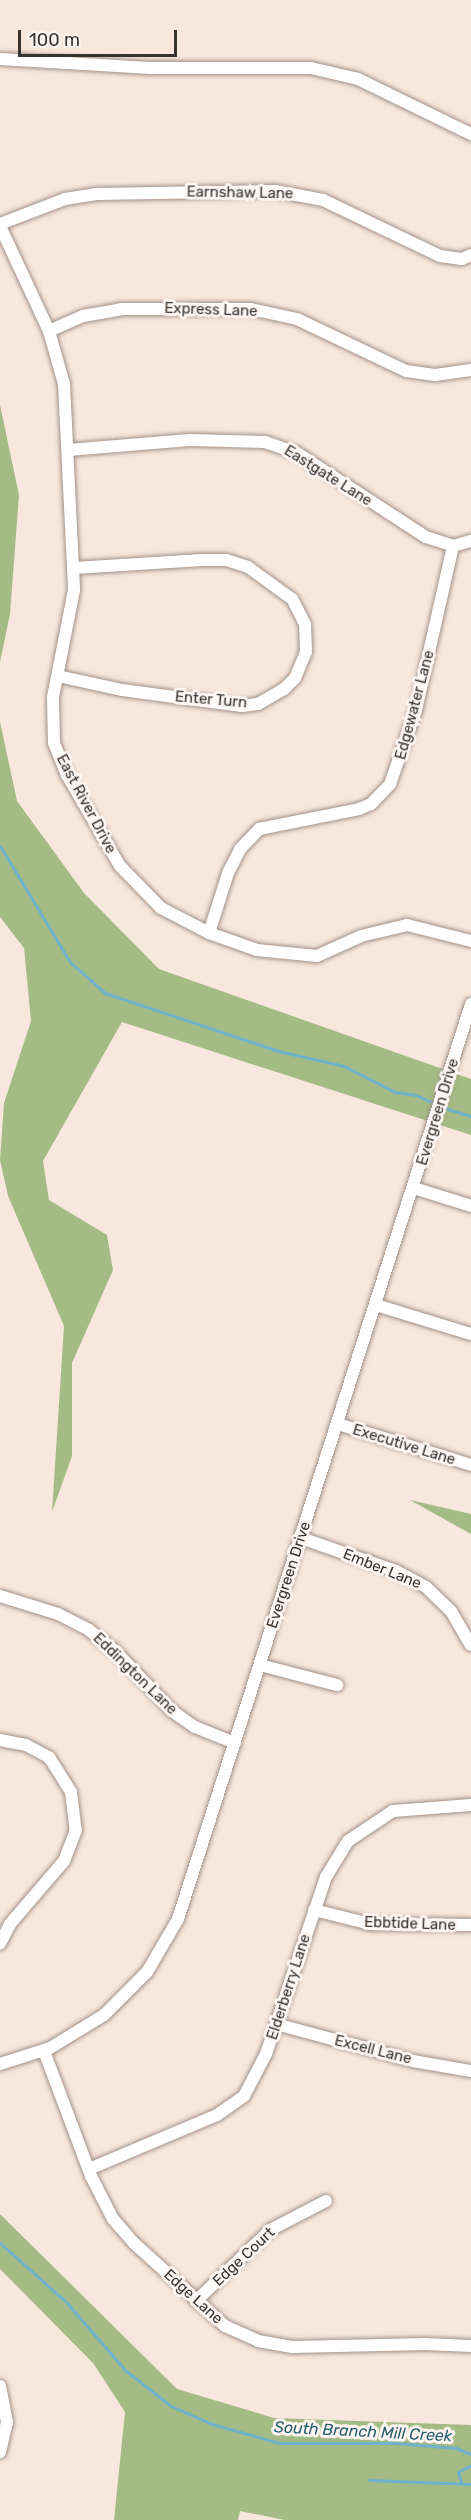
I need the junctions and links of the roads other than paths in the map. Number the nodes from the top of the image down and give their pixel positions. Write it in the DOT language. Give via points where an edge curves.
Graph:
graph roads {
  1 [pos="0,59"];
  2 [pos="471,134"];
  3 [pos="0,225"];
  4 [pos="471,255"];
  5 [pos="49,332"];
  6 [pos="471,370"];
  7 [pos="68,450"];
  8 [pos="471,542"];
  9 [pos="453,546"];
  10 [pos="74,568"];
  11 [pos="58,676"];
  12 [pos="209,933"];
  13 [pos="471,941"];
  14 [pos="470,1008"];
  15 [pos="414,1188"];
  16 [pos="471,1206"];
  17 [pos="376,1305"];
  18 [pos="471,1334"];
  19 [pos="338,1424"];
  20 [pos="471,1465"];
  21 [pos="301,1538"];
  22 [pos="0,1596"];
  23 [pos="471,1645"];
  24 [pos="260,1665"];
  25 [pos="337,1685"];
  26 [pos="0,1740"];
  27 [pos="236,1743"];
  28 [pos="471,1805"];
  29 [pos="314,1910"];
  30 [pos="471,1925"];
  31 [pos="0,1944"];
  32 [pos="276,2024"];
  33 [pos="44,2050"];
  34 [pos="0,2064"];
  35 [pos="471,2071"];
  36 [pos="89,2169"];
  37 [pos="326,2201"];
  38 [pos="196,2301"];
  39 [pos="471,2346"];
  40 [pos="0,2386"];
  41 [pos="0,2452"];
  1 -- 2 [label="street" via="150,68 311,68 366,82"];
  3 -- 4 [label="street, Earnshaw Lane" via="65,199 97,194 275,191 323,200 440,256 462,259"];
  3 -- 5 [label="street, East River Drive"];
  5 -- 6 [label="street, Express Lane" via="83,316 121,309 251,309 297,319 406,371 435,375"];
  5 -- 7 [label="street, East River Drive" via="64,384"];
  7 -- 9 [label="street, Eastgate Lane" via="190,440 271,443 297,453 412,530"];
  7 -- 10 [label="street, East River Drive"];
  8 -- 9 [label="street"];
  9 -- 12 [label="street, Edgewater Lane" via="416,710 390,784 371,804 358,809 259,829 240,849 228,873"];
  10 -- 11 [label="street, East River Drive" via="74,590"];
  10 -- 11 [label="street, Enter Turn" via="202,560 226,560 248,567 292,599 305,624 306,652 295,678 284,689 265,701 242,706 122,690"];
  11 -- 12 [label="street, East River Drive" via="51,711 54,743 67,775 111,852 130,880 160,908"];
  12 -- 13 [label="street, East River Drive" via="291,956 317,956 361,936 407,926"];
  14 -- 15 [label="street, Evergreen Drive"];
  15 -- 16 [label="street"];
  15 -- 17 [label="street, Evergreen Drive"];
  17 -- 18 [label="street"];
  17 -- 19 [label="street, Evergreen Drive"];
  19 -- 20 [label="street, Executive Lane"];
  19 -- 21 [label="street, Evergreen Drive"];
  21 -- 23 [label="street, Ember Lane" via="396,1571 426,1587 451,1611"];
  21 -- 24 [label="street, Evergreen Drive"];
  22 -- 27 [label="street, Eddington Lane" via="58,1614 89,1630 115,1651 172,1711 195,1726"];
  24 -- 25 [label="street"];
  24 -- 27 [label="street, Evergreen Drive"];
  26 -- 31 [label="street" via="27,1744 49,1758 71,1792 76,1830 64,1861 10,1924"];
  27 -- 33 [label="street, Evergreen Drive" via="186,1899 158,1955 112,2008"];
  28 -- 29 [label="street, Elderberry Lane" via="406,1807 370,1823 340,1852"];
  29 -- 30 [label="street, Ebbtide Lane" via="379,1925"];
  29 -- 32 [label="street, Elderberry Lane"];
  32 -- 35 [label="street, Excell Lane" via="349,2045"];
  32 -- 36 [label="street, Elderberry Lane" via="260,2069 232,2108"];
  33 -- 34 [label="street, Evergreen Drive"];
  33 -- 36 [label="street, Edge Lane"];
  36 -- 38 [label="street, Edge Lane" via="118,2225"];
  37 -- 38 [label="street, Edge Court" via="265,2234"];
  38 -- 39 [label="street, Edge Lane" via="241,2335 283,2346"];
  40 -- 41 [label="street" via="7,2422"];
}
